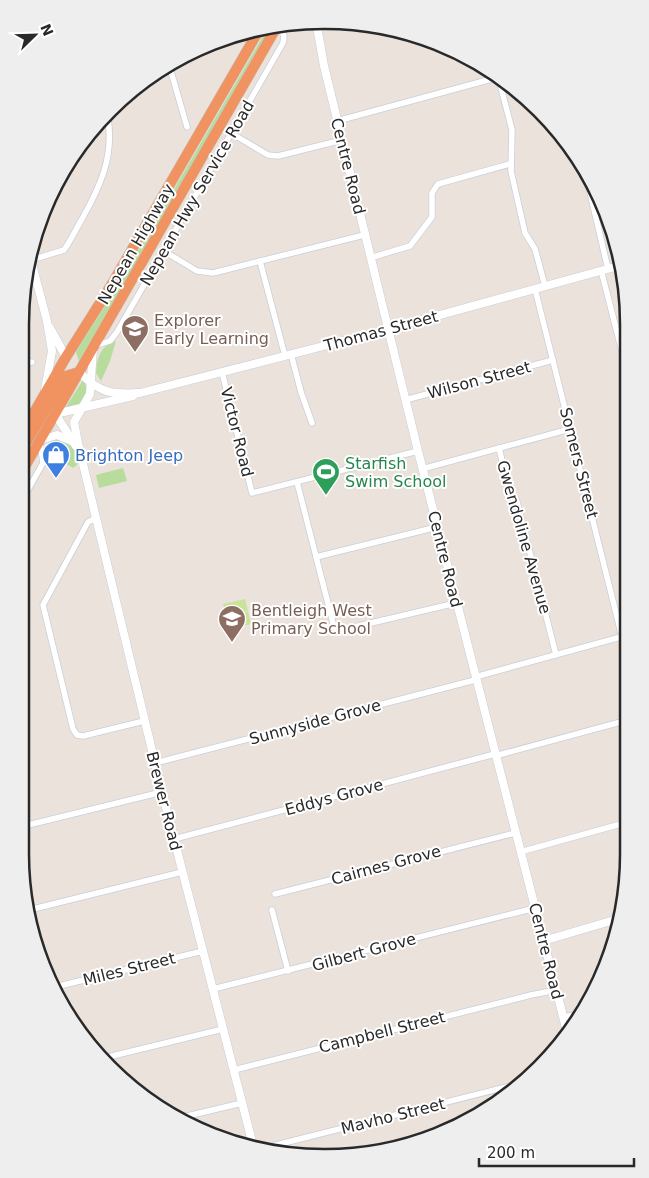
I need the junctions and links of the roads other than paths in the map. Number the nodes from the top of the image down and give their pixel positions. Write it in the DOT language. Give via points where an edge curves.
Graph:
graph roads {
  1 [pos="318,29"];
  2 [pos="282,32"];
  3 [pos="273,33"];
  4 [pos="255,37"];
  5 [pos="171,72"];
  6 [pos="489,79"];
  7 [pos="501,87"];
  8 [pos="337,121"];
  9 [pos="108,122"];
  10 [pos="187,127"];
  11 [pos="231,133"];
  12 [pos="342,140"];
  13 [pos="510,164"];
  14 [pos="596,207"];
  15 [pos="364,235"];
  16 [pos="164,251"];
  17 [pos="37,255"];
  18 [pos="370,258"];
  19 [pos="260,261"];
  20 [pos="615,267"];
  21 [pos="605,270"];
  22 [pos="34,273"];
  23 [pos="545,286"];
  24 [pos="535,289"];
  25 [pos="47,321"];
  26 [pos="387,330"];
  27 [pos="620,339"];
  28 [pos="51,346"];
  29 [pos="94,347"];
  30 [pos="288,355"];
  31 [pos="64,360"];
  32 [pos="553,360"];
  33 [pos="32,362"];
  34 [pos="29,363"];
  35 [pos="79,372"];
  36 [pos="222,372"];
  37 [pos="92,383"];
  38 [pos="140,393"];
  39 [pos="43,395"];
  40 [pos="405,400"];
  41 [pos="49,405"];
  42 [pos="80,410"];
  43 [pos="55,414"];
  44 [pos="29,420"];
  45 [pos="312,423"];
  46 [pos="570,429"];
  47 [pos="37,439"];
  48 [pos="74,442"];
  49 [pos="29,445"];
  50 [pos="499,448"];
  51 [pos="418,451"];
  52 [pos="79,452"];
  53 [pos="29,456"];
  54 [pos="422,469"];
  55 [pos="297,482"];
  56 [pos="29,488"];
  57 [pos="96,521"];
  58 [pos="437,527"];
  59 [pos="316,557"];
  60 [pos="456,603"];
  61 [pos="620,617"];
  62 [pos="620,637"];
  63 [pos="556,655"];
  64 [pos="475,678"];
  65 [pos="144,721"];
  66 [pos="620,722"];
  67 [pos="495,755"];
  68 [pos="155,763"];
  69 [pos="162,792"];
  70 [pos="29,824"];
  71 [pos="620,824"];
  72 [pos="515,831"];
  73 [pos="174,839"];
  74 [pos="520,850"];
  75 [pos="182,872"];
  76 [pos="275,894"];
  77 [pos="534,906"];
  78 [pos="34,909"];
  79 [pos="272,910"];
  80 [pos="613,920"];
  81 [pos="543,939"];
  82 [pos="203,951"];
  83 [pos="288,971"];
  84 [pos="60,986"];
  85 [pos="555,988"];
  86 [pos="213,989"];
  87 [pos="571,1017"];
  88 [pos="563,1019"];
  89 [pos="565,1025"];
  90 [pos="223,1029"];
  91 [pos="109,1057"];
  92 [pos="234,1070"];
  93 [pos="506,1087"];
  94 [pos="242,1102"];
  95 [pos="188,1116"];
  96 [pos="252,1140"];
  97 [pos="275,1145"];
  1 -- 8 [label="street, Centre Road"];
  2 -- 11 [label="street, Nepean Hwy Service Road" via="283,43"];
  3 -- 29 [label="highway, Nepean Highway"];
  4 -- 31 [label="highway, Nepean Highway" via="112,284"];
  5 -- 10 [label="street"];
  6 -- 8 [label="street"];
  7 -- 13 [label="street" via="512,130"];
  8 -- 12 [label="street, Centre Road"];
  9 -- 17 [label="street" via="109,154 95,197 64,250"];
  11 -- 12 [label="street" via="268,155 278,156"];
  11 -- 16 [label="street, Nepean Hwy Service Road"];
  12 -- 15 [label="street, Centre Road"];
  13 -- 18 [label="street" via="438,184 432,193 432,218 410,246"];
  13 -- 23 [label="street" via="525,233 535,249"];
  14 -- 21 [label="street"];
  15 -- 18 [label="street, Centre Road"];
  15 -- 19 [label="street"];
  16 -- 19 [label="street" via="197,271 209,274"];
  16 -- 29 [label="street, Nepean Hwy Service Road" via="115,336"];
  18 -- 26 [label="street, Centre Road"];
  19 -- 30 [label="street"];
  20 -- 21 [label="street, Thomas Street"];
  21 -- 23 [label="street, Thomas Street"];
  21 -- 27 [label="street"];
  22 -- 25 [label="street"];
  23 -- 24 [label="street, Thomas Street"];
  24 -- 26 [label="street, Thomas Street"];
  24 -- 32 [label="street, Somers Street"];
  25 -- 28 [label="street"];
  25 -- 31 [label="street"];
  26 -- 30 [label="street, Thomas Street"];
  26 -- 40 [label="street, Centre Road"];
  28 -- 31 [label="street" via="54,355"];
  28 -- 39 [label="street" via="52,356"];
  29 -- 35 [label="highway, Nepean Highway"];
  29 -- 37 [label="street"];
  30 -- 36 [label="street, Thomas Street"];
  30 -- 45 [label="street"];
  31 -- 35 [label="highway"];
  31 -- 39 [label="highway, Nepean Highway"];
  32 -- 40 [label="street, Wilson Street"];
  32 -- 46 [label="street, Somers Street"];
  33 -- 34 [label="street"];
  35 -- 37 [label="street, Thomas Street"];
  35 -- 41 [label="highway" via="66,376"];
  35 -- 43 [label="highway, Nepean Highway"];
  36 -- 38 [label="street, Thomas Street"];
  36 -- 55 [label="street, Victor Road" via="252,493"];
  37 -- 38 [label="street, Thomas Street" via="114,394"];
  37 -- 42 [label="street, Brewer Road" via="89,397"];
  38 -- 42 [label="street, Thomas Street"];
  39 -- 41 [label="highway"];
  39 -- 44 [label="highway, Nepean Highway"];
  40 -- 51 [label="street, Centre Road"];
  41 -- 43 [label="highway"];
  41 -- 47 [label="highway"];
  42 -- 43 [label="street, Thomas Street"];
  42 -- 52 [label="street, Brewer Road" via="74,422"];
  43 -- 47 [label="highway, Nepean Highway"];
  43 -- 48 [label="street, Brewer Road"];
  46 -- 50 [label="street"];
  46 -- 61 [label="street, Somers Street"];
  47 -- 48 [label="street" via="59,435"];
  47 -- 49 [label="highway"];
  47 -- 53 [label="highway, Nepean Highway"];
  47 -- 56 [label="street" via="43,463"];
  48 -- 52 [label="street, Brewer Road"];
  50 -- 54 [label="street"];
  50 -- 63 [label="street, Gwendoline Avenue" via="508,484 517,502"];
  51 -- 54 [label="street, Centre Road"];
  51 -- 55 [label="street"];
  52 -- 57 [label="street, Brewer Road"];
  54 -- 58 [label="street, Centre Road"];
  55 -- 59 [label="street"];
  57 -- 65 [label="street, Brewer Road"];
  57 -- 65 [label="street" via="86,527 43,605 73,730 77,735"];
  58 -- 59 [label="street"];
  58 -- 60 [label="street, Centre Road"];
  59 -- 60 [label="street" via="337,631"];
  60 -- 64 [label="street, Centre Road"];
  62 -- 63 [label="street, Sunnyside Grove"];
  63 -- 64 [label="street, Sunnyside Grove"];
  64 -- 67 [label="street, Centre Road"];
  64 -- 68 [label="street, Sunnyside Grove"];
  65 -- 68 [label="street, Brewer Road"];
  66 -- 67 [label="street, Eddys Grove"];
  67 -- 72 [label="street, Centre Road"];
  67 -- 73 [label="street, Eddys Grove"];
  68 -- 69 [label="street, Brewer Road"];
  69 -- 70 [label="street"];
  69 -- 73 [label="street, Brewer Road"];
  71 -- 74 [label="street"];
  72 -- 74 [label="street, Centre Road"];
  72 -- 76 [label="street, Cairnes Grove"];
  73 -- 75 [label="street, Brewer Road"];
  74 -- 77 [label="street, Centre Road"];
  75 -- 78 [label="street"];
  75 -- 82 [label="street, Brewer Road"];
  77 -- 81 [label="street, Centre Road"];
  77 -- 83 [label="street, Gilbert Grove"];
  79 -- 83 [label="street"];
  80 -- 81 [label="street"];
  81 -- 85 [label="street, Centre Road"];
  82 -- 84 [label="street, Miles Street"];
  82 -- 86 [label="street, Brewer Road"];
  83 -- 86 [label="street, Gilbert Grove"];
  85 -- 88 [label="street, Centre Road"];
  85 -- 92 [label="street, Campbell Street"];
  86 -- 90 [label="street, Brewer Road"];
  87 -- 88 [label="street"];
  88 -- 89 [label="street, Centre Road"];
  90 -- 91 [label="street"];
  90 -- 92 [label="street, Brewer Road"];
  92 -- 94 [label="street, Brewer Road"];
  93 -- 97 [label="street, Mavho Street"];
  94 -- 95 [label="street"];
  94 -- 96 [label="street, Brewer Road"];
}
